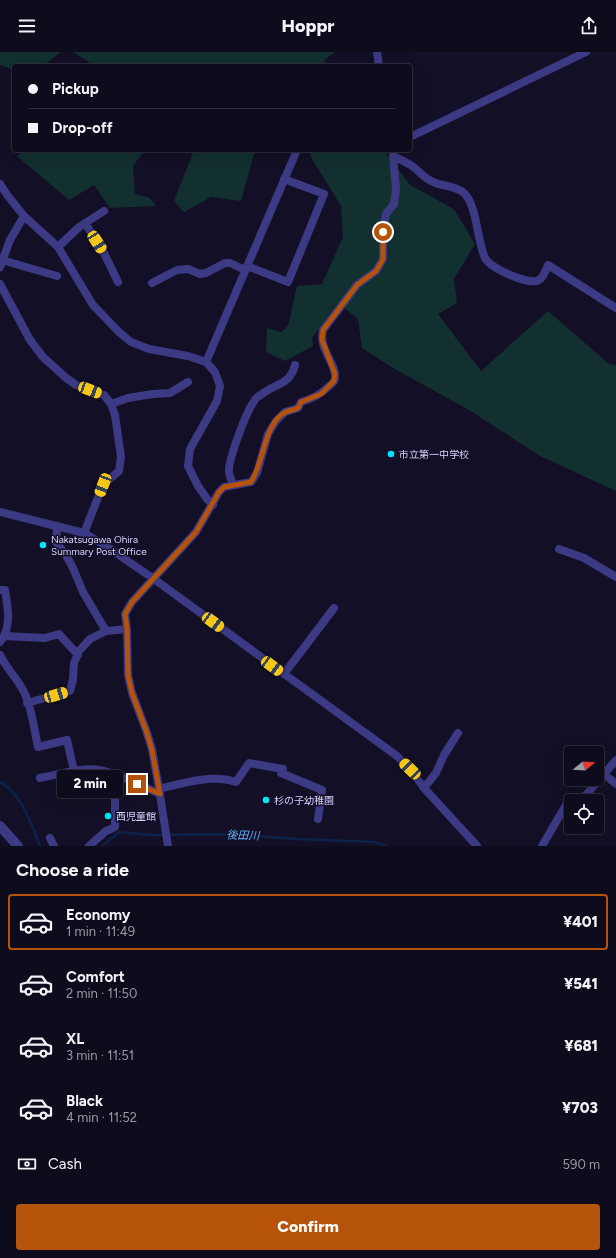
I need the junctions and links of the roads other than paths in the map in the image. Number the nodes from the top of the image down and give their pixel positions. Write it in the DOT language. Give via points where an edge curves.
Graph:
graph roads {
  1 [pos="377,52"];
  2 [pos="586,52"];
  3 [pos="575,54"];
  4 [pos="379,64"];
  5 [pos="412,136"];
  6 [pos="296,152"];
  7 [pos="393,153"];
  8 [pos="284,179"];
  9 [pos="0,184"];
  10 [pos="104,211"];
  11 [pos="24,216"];
  12 [pos="85,223"];
  13 [pos="58,248"];
  14 [pos="1,264"];
  15 [pos="246,268"];
  16 [pos="57,276"];
  17 [pos="118,282"];
  18 [pos="152,283"];
  19 [pos="0,284"];
  20 [pos="616,308"];
  21 [pos="206,362"];
  22 [pos="296,365"];
  23 [pos="188,382"];
  24 [pos="111,404"];
  25 [pos="233,484"];
  26 [pos="213,505"];
  27 [pos="0,512"];
  28 [pos="57,526"];
  29 [pos="84,534"];
  30 [pos="559,549"];
  31 [pos="616,577"];
  32 [pos="154,579"];
  33 [pos="0,590"];
  34 [pos="334,608"];
  35 [pos="127,629"];
  36 [pos="106,631"];
  37 [pos="2,639"];
  38 [pos="0,654"];
  39 [pos="78,655"];
  40 [pos="284,674"];
  41 [pos="27,702"];
  42 [pos="458,733"];
  43 [pos="616,760"];
  44 [pos="74,771"];
  45 [pos="604,774"];
  46 [pos="115,775"];
  47 [pos="40,778"];
  48 [pos="616,784"];
  49 [pos="594,786"];
  50 [pos="424,788"];
  51 [pos="160,791"];
  52 [pos="587,794"];
  53 [pos="564,808"];
  54 [pos="318,819"];
  55 [pos="0,826"];
  56 [pos="50,838"];
  57 [pos="167,843"];
  58 [pos="18,846"];
  59 [pos="54,846"];
  60 [pos="89,846"];
  61 [pos="477,846"];
  62 [pos="542,846"];
  1 -- 4 [label="street"];
  2 -- 3 [label="street"];
  3 -- 5 [label="street"];
  6 -- 8 [label="street"];
  7 -- 20 [label="street" via="431,181 464,193 471,204 485,259 502,272 531,282 538,281 548,265"];
  7 -- 25 [label="street" via="396,189 394,204 386,214 383,259 376,271 357,285 323,330 323,345 335,374 334,381 321,394 301,402 298,408 285,412 276,421 268,434 257,473 251,482"];
  8 -- 15 [label="street"];
  8 -- 15 [label="street" via="324,194 288,282"];
  9 -- 11 [label="street"];
  10 -- 12 [label="street"];
  11 -- 13 [label="street"];
  11 -- 14 [label="street" via="10,240"];
  12 -- 13 [label="street"];
  12 -- 17 [label="street" via="103,251"];
  13 -- 21 [label="street" via="93,306 131,342 149,350 188,356"];
  14 -- 16 [label="street"];
  15 -- 18 [label="street" via="225,263 200,274 188,269 176,270"];
  15 -- 21 [label="street"];
  19 -- 24 [label="street" via="30,340 43,357 70,381 104,395"];
  21 -- 26 [label="street" via="215,372 220,386 217,401 190,449 188,466 198,486"];
  22 -- 25 [label="street" via="289,379 261,394 246,416 230,462 229,472"];
  23 -- 24 [label="street" via="170,393 128,398"];
  24 -- 29 [label="street" via="115,414 121,457 118,471 103,485"];
  25 -- 26 [label="street" via="219,492"];
  26 -- 32 [label="street" via="196,532"];
  27 -- 28 [label="street"];
  28 -- 29 [label="street"];
  28 -- 36 [label="street" via="56,542 66,555 83,592"];
  29 -- 32 [label="street"];
  30 -- 31 [label="street" via="584,558"];
  32 -- 35 [label="street" via="132,602 125,614"];
  32 -- 40 [label="street"];
  33 -- 37 [label="street" via="5,590 8,612 7,629"];
  34 -- 40 [label="street"];
  35 -- 36 [label="street"];
  35 -- 51 [label="street" via="128,675 150,743"];
  36 -- 39 [label="street" via="90,639"];
  37 -- 39 [label="street" via="45,638 59,634"];
  38 -- 41 [label="street" via="5,665 15,676"];
  39 -- 41 [label="street" via="74,663 70,691"];
  40 -- 50 [label="street" via="397,756"];
  41 -- 44 [label="street" via="38,747 67,740"];
  42 -- 50 [label="street" via="436,773"];
  43 -- 45 [label="street"];
  44 -- 46 [label="street" via="98,769"];
  44 -- 47 [label="street"];
  45 -- 48 [label="street"];
  46 -- 51 [label="street"];
  46 -- 60 [label="street" via="115,827 106,831"];
  49 -- 52 [label="street"];
  50 -- 61 [label="street"];
  51 -- 54 [label="street" via="188,782 226,779 236,782 249,763 283,769 281,773 322,790"];
  51 -- 57 [label="street"];
  53 -- 62 [label="street"];
  55 -- 58 [label="street"];
  56 -- 59 [label="street"];
}
